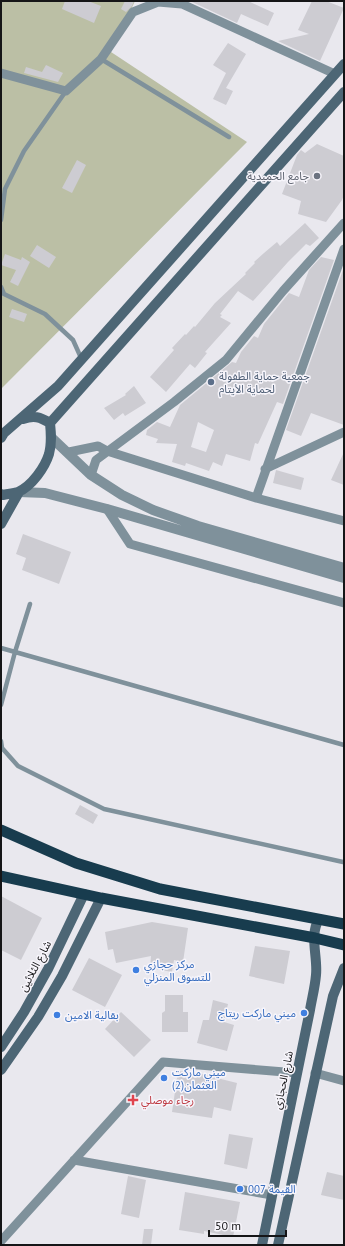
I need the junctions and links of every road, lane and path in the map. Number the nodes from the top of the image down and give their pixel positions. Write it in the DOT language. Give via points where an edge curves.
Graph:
graph roads {
  1 [pos="100,59"];
  2 [pos="344,64"];
  3 [pos="1,73"];
  4 [pos="335,74"];
  5 [pos="66,92"];
  6 [pos="344,92"];
  7 [pos="229,137"];
  8 [pos="1,220"];
  9 [pos="344,223"];
  10 [pos="344,249"];
  11 [pos="1,287"];
  12 [pos="82,360"];
  13 [pos="19,420"];
  14 [pos="50,422"];
  15 [pos="344,432"];
  16 [pos="51,437"];
  17 [pos="1,438"];
  18 [pos="107,451"];
  19 [pos="69,452"];
  20 [pos="265,469"];
  21 [pos="92,475"];
  22 [pos="19,492"];
  23 [pos="1,494"];
  24 [pos="256,498"];
  25 [pos="107,509"];
  26 [pos="344,521"];
  27 [pos="1,524"];
  28 [pos="344,568"];
  29 [pos="344,578"];
  30 [pos="344,603"];
  31 [pos="30,604"];
  32 [pos="1,648"];
  33 [pos="15,652"];
  34 [pos="1,705"];
  35 [pos="1,741"];
  36 [pos="344,745"];
  37 [pos="1,830"];
  38 [pos="344,861"];
  39 [pos="1,876"];
  40 [pos="84,894"];
  41 [pos="100,898"];
  42 [pos="319,919"];
  43 [pos="344,924"];
  44 [pos="315,938"];
  45 [pos="344,945"];
  46 [pos="344,968"];
  47 [pos="1,1047"];
  48 [pos="1,1070"];
  49 [pos="297,1073"];
  50 [pos="316,1073"];
  51 [pos="344,1081"];
  52 [pos="74,1160"];
  53 [pos="272,1195"];
  54 [pos="1,1241"];
  55 [pos="262,1245"];
  56 [pos="278,1245"];
  1 -- 4 [label="street" via="133,12 158,2 182,4"];
  1 -- 5 [label="street"];
  1 -- 7 [label="lane"];
  2 -- 4 [label="main road"];
  3 -- 5 [label="street"];
  4 -- 12 [label="main road"];
  5 -- 8 [label="lane" via="24,151 5,189"];
  6 -- 14 [label="main road"];
  9 -- 18 [label="street" via="226,360"];
  10 -- 20 [label="street"];
  11 -- 12 [label="lane" via="4,294 45,314 73,340"];
  12 -- 13 [label="main road" via="58,386"];
  13 -- 14 [label="main road" via="32,416"];
  13 -- 17 [label="main road"];
  14 -- 16 [label="main road"];
  15 -- 20 [label="street"];
  16 -- 19 [label="street"];
  16 -- 22 [label="main road" via="49,454 40,470 29,485"];
  18 -- 19 [label="street" via="98,446"];
  18 -- 21 [label="street" via="96,460"];
  18 -- 24 [label="street"];
  19 -- 21 [label="street"];
  20 -- 24 [label="street"];
  21 -- 28 [label="street" via="122,496 153,510 198,526"];
  22 -- 23 [label="main road"];
  22 -- 25 [label="street" via="45,493"];
  22 -- 27 [label="main road"];
  24 -- 26 [label="street"];
  25 -- 29 [label="street"];
  25 -- 30 [label="street" via="130,544"];
  31 -- 33 [label="lane"];
  32 -- 33 [label="lane"];
  33 -- 34 [label="lane"];
  33 -- 36 [label="lane"];
  35 -- 38 [label="lane" via="2,748 18,766 104,809"];
  37 -- 42 [label="highway" via="76,863 160,889"];
  39 -- 40 [label="highway"];
  40 -- 41 [label="highway"];
  40 -- 47 [label="main road, شارع الثلاثين" via="48,969"];
  41 -- 44 [label="highway"];
  41 -- 48 [label="main road" via="62,976 38,1017"];
  42 -- 43 [label="highway"];
  42 -- 44 [label="main road, شارع الحجازي" via="314,929"];
  44 -- 45 [label="highway"];
  44 -- 49 [label="main road, شارع الحجازي" via="316,974"];
  46 -- 50 [label="main road" via="332,996"];
  49 -- 52 [label="street" via="163,1062"];
  49 -- 53 [label="main road, شارع الحجازي"];
  50 -- 51 [label="street"];
  50 -- 56 [label="main road"];
  52 -- 53 [label="street"];
  52 -- 54 [label="street"];
  53 -- 55 [label="main road, شارع الحجازي"];
}
